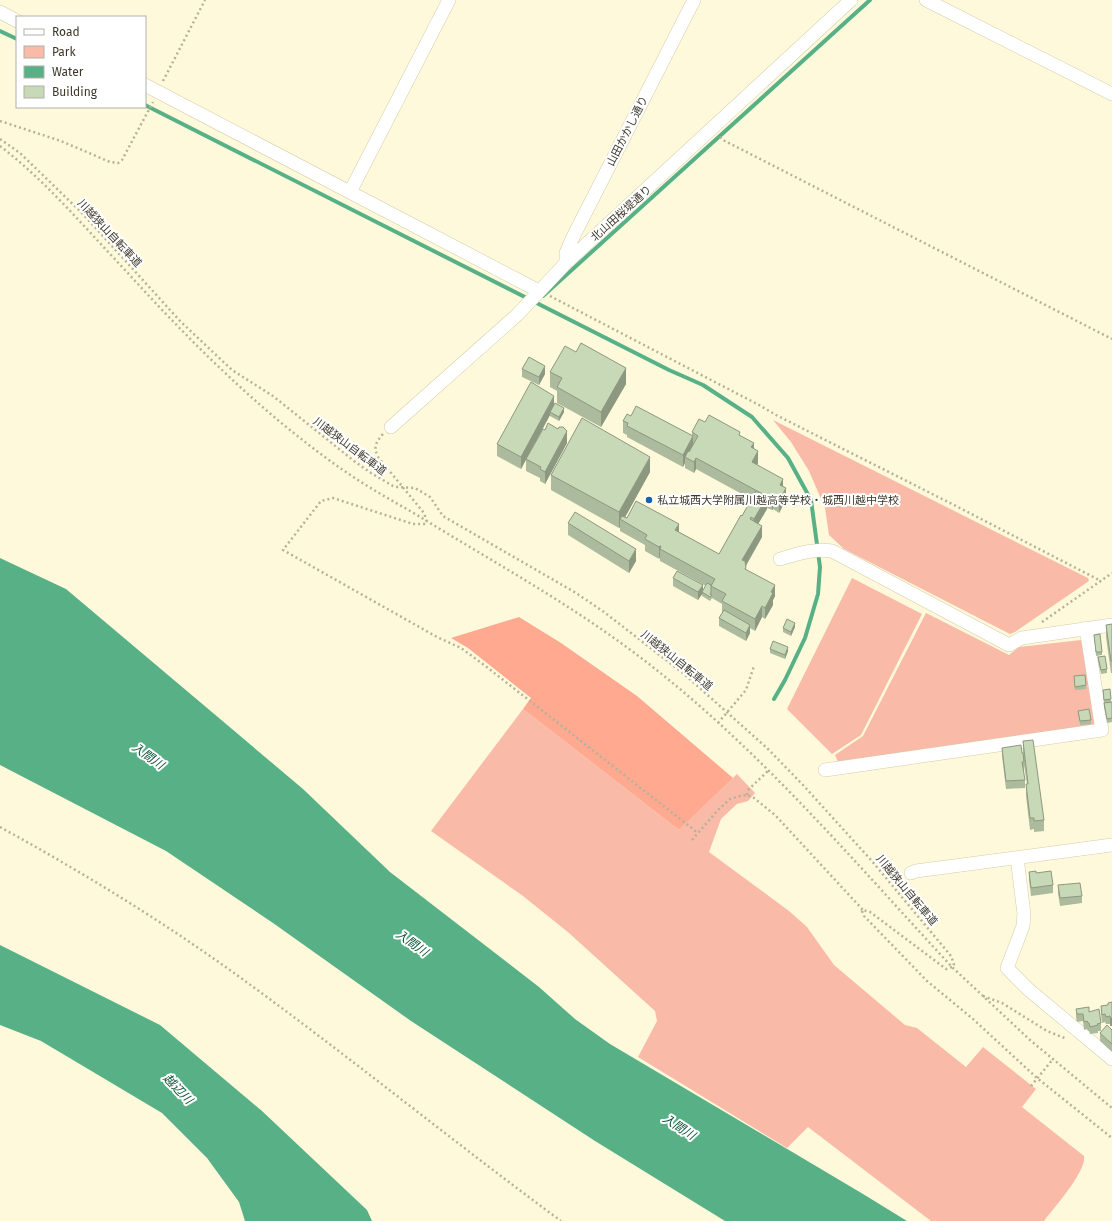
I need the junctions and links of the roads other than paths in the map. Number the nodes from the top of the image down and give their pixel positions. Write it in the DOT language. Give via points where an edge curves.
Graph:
graph roads {
  1 [pos="449,0"];
  2 [pos="694,0"];
  3 [pos="852,0"];
  4 [pos="926,0"];
  5 [pos="0,12"];
  6 [pos="16,20"];
  7 [pos="146,86"];
  8 [pos="1112,94"];
  9 [pos="350,192"];
  10 [pos="566,263"];
  11 [pos="539,291"];
  12 [pos="391,427"];
  13 [pos="780,559"];
  14 [pos="1112,625"];
  15 [pos="1086,628"];
  16 [pos="825,770"];
  17 [pos="1112,845"];
  18 [pos="1018,858"];
  19 [pos="911,873"];
  20 [pos="1112,1059"];
  1 -- 9 [label="street"];
  2 -- 10 [label="street, 山田かかし通り" via="572,239 566,253"];
  3 -- 10 [label="street, 北山田桜堤通り"];
  4 -- 8 [label="street"];
  5 -- 6 [label="street"];
  7 -- 9 [label="street" via="156,96"];
  9 -- 11 [label="street"];
  10 -- 11 [label="street, 北山田桜堤通り"];
  11 -- 12 [label="street, 北山田桜堤通り" via="517,315"];
  13 -- 15 [label="street" via="803,552 830,551 1009,645 1022,638"];
  14 -- 15 [label="street"];
  15 -- 16 [label="street" via="1102,730"];
  17 -- 18 [label="street"];
  18 -- 19 [label="street"];
  18 -- 20 [label="street" via="1023,926 1007,968 1029,990"];
}
